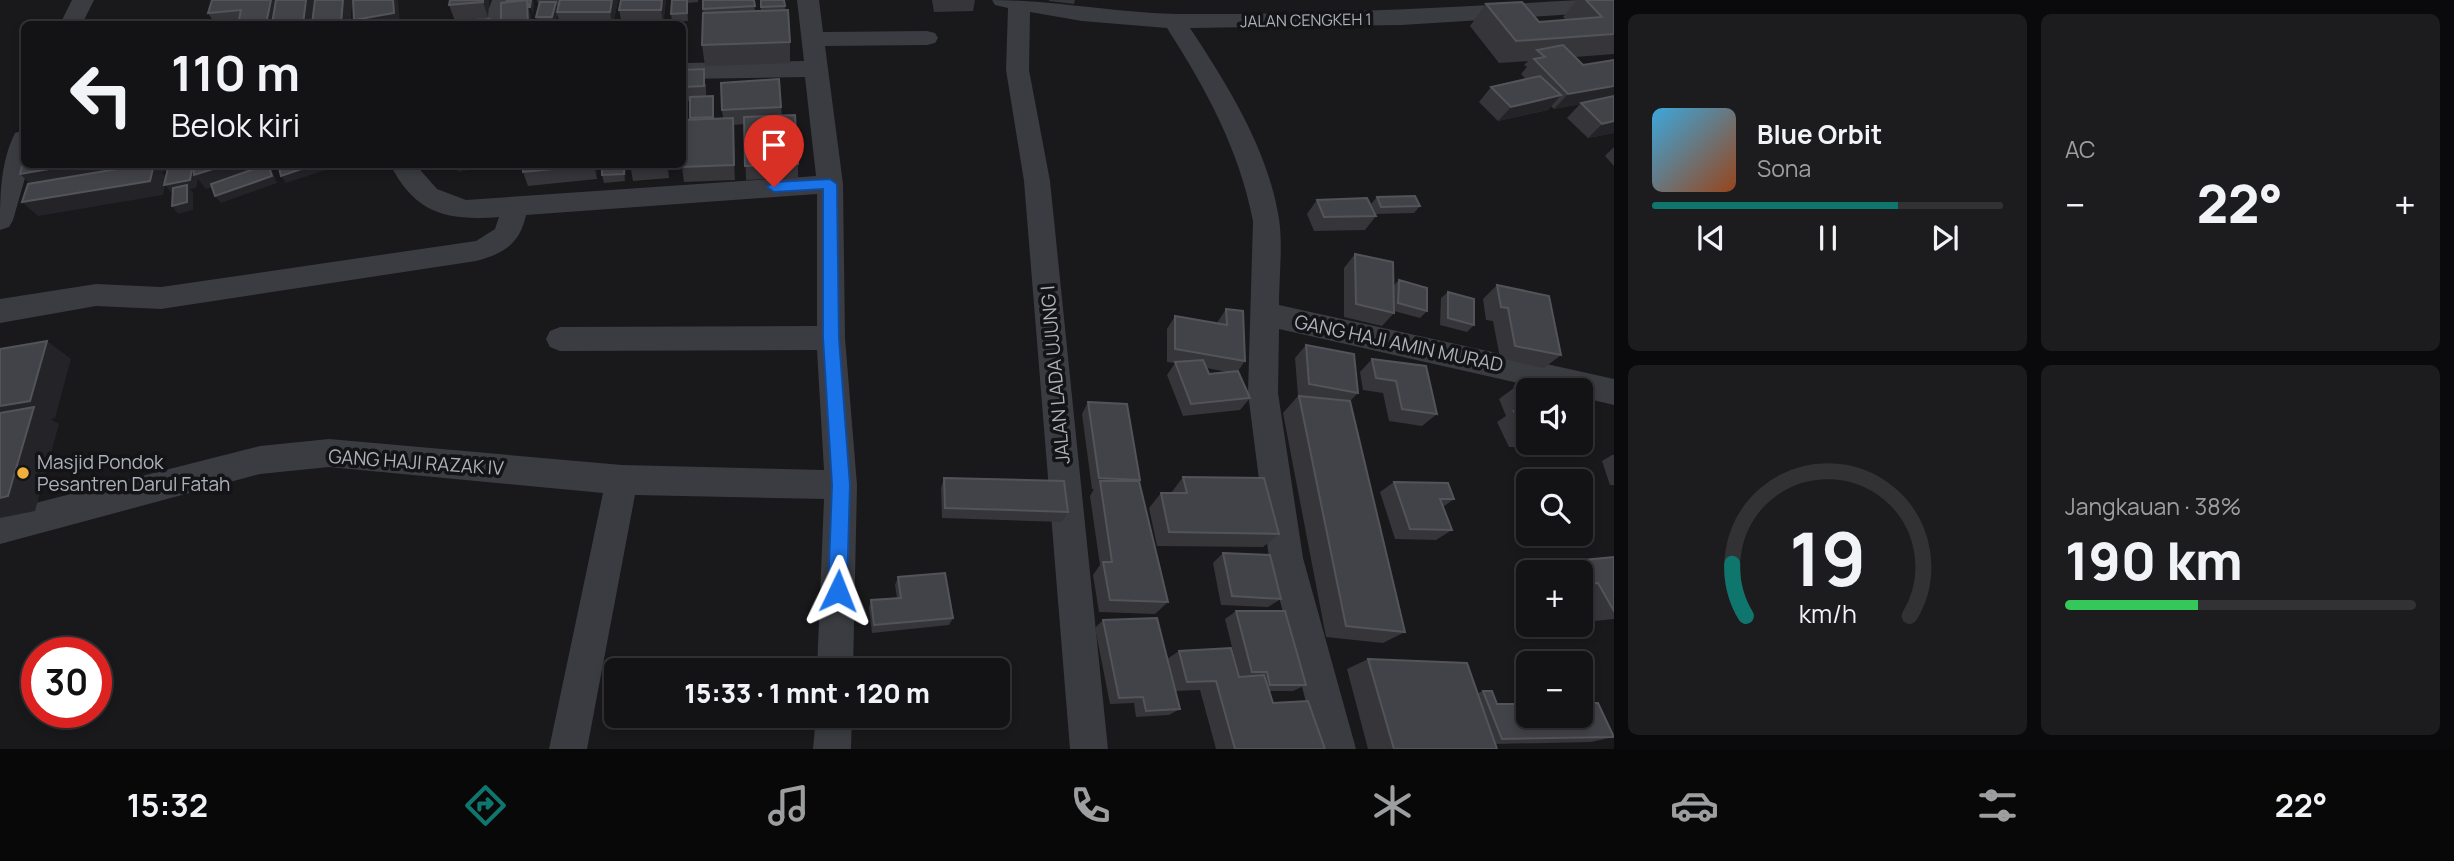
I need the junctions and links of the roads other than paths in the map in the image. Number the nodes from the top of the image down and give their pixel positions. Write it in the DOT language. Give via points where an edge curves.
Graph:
graph roads {
  1 [pos="83,0"];
  2 [pos="503,0"];
  3 [pos="808,0"];
  4 [pos="1012,1"];
  5 [pos="1083,7"];
  6 [pos="1595,10"];
  7 [pos="72,21"];
  8 [pos="487,21"];
  9 [pos="1174,21"];
  10 [pos="927,38"];
  11 [pos="812,39"];
  12 [pos="816,69"];
  13 [pos="686,71"];
  14 [pos="21,149"];
  15 [pos="405,168"];
  16 [pos="830,184"];
  17 [pos="514,205"];
  18 [pos="0,220"];
  19 [pos="0,310"];
  20 [pos="1265,314"];
  21 [pos="831,338"];
  22 [pos="561,339"];
  23 [pos="1614,393"];
  24 [pos="622,480"];
  25 [pos="841,485"];
  26 [pos="0,528"];
  27 [pos="835,658"];
  28 [pos="833,728"];
  29 [pos="568,749"];
  30 [pos="832,749"];
  31 [pos="1089,749"];
  32 [pos="1337,749"];
  1 -- 7 [label="street"];
  2 -- 8 [label="street" via="498,15"];
  3 -- 11 [label="street"];
  4 -- 5 [label="street, JALAN CENGKEH 1"];
  4 -- 31 [label="street, JALAN LADA UJUNG I" via="1023,112 1037,181"];
  5 -- 9 [label="street, JALAN CENGKEH 1"];
  6 -- 9 [label="street, JALAN CENGKEH 1"];
  9 -- 20 [label="street" via="1239,131 1263,202"];
  10 -- 11 [label="street"];
  11 -- 12 [label="street"];
  12 -- 13 [label="street"];
  12 -- 16 [label="street"];
  14 -- 18 [label="street"];
  15 -- 17 [label="street" via="424,195 449,208"];
  16 -- 17 [label="street"];
  16 -- 21 [label="street"];
  17 -- 19 [label="street" via="506,237 476,251 161,298 96,295"];
  20 -- 23 [label="street, GANG HAJI AMIN MURAD"];
  20 -- 32 [label="street" via="1263,393 1286,558"];
  21 -- 22 [label="street"];
  21 -- 25 [label="street"];
  24 -- 25 [label="street, GANG HAJI RAZAK IV"];
  24 -- 26 [label="street, GANG HAJI RAZAK IV" via="329,453 260,460"];
  24 -- 29 [label="street"];
  25 -- 27 [label="street"];
  28 -- 30 [label="street"];
}
